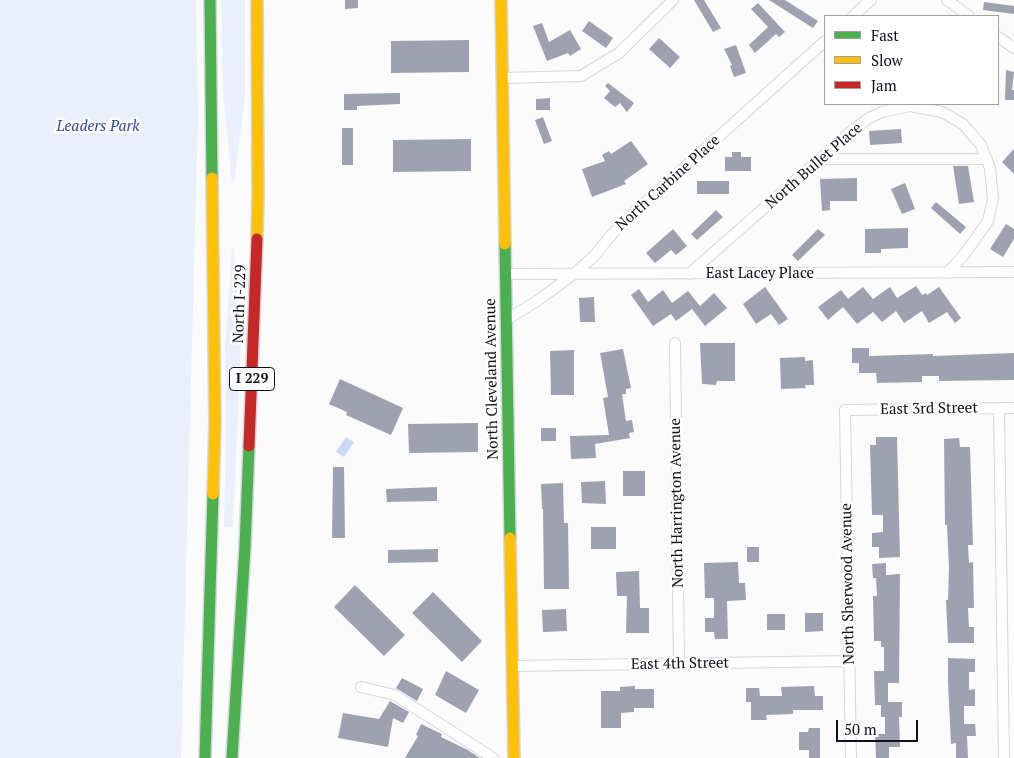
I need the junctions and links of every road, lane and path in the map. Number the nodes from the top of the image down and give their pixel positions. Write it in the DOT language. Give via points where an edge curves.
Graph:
graph roads {
  1 [pos="210,0"];
  2 [pos="257,0"];
  3 [pos="501,0"];
  4 [pos="673,0"];
  5 [pos="871,0"];
  6 [pos="947,0"];
  7 [pos="854,15"];
  8 [pos="968,15"];
  9 [pos="999,38"];
  10 [pos="824,42"];
  11 [pos="1014,48"];
  12 [pos="502,78"];
  13 [pos="822,159"];
  14 [pos="987,159"];
  15 [pos="1014,272"];
  16 [pos="947,273"];
  17 [pos="506,274"];
  18 [pos="574,274"];
  19 [pos="689,274"];
  20 [pos="506,320"];
  21 [pos="675,343"];
  22 [pos="999,408"];
  23 [pos="1014,408"];
  24 [pos="845,410"];
  25 [pos="849,661"];
  26 [pos="679,664"];
  27 [pos="512,666"];
  28 [pos="361,688"];
  29 [pos="205,758"];
  30 [pos="232,758"];
  31 [pos="493,758"];
  32 [pos="514,758"];
  33 [pos="851,758"];
  34 [pos="1004,758"];
  1 -- 29 [label="main road, North I-229 / I 229" via="215,424"];
  2 -- 30 [label="main road, North I-229 / I 229" via="258,196 253,357"];
  3 -- 12 [label="main road, North Cleveland Avenue"];
  4 -- 12 [label="street" via="619,53 581,76"];
  5 -- 7 [label="street"];
  6 -- 8 [label="street"];
  9 -- 11 [label="street"];
  10 -- 18 [label="street, North Carbine Place" via="637,210"];
  12 -- 17 [label="main road, North Cleveland Avenue"];
  13 -- 14 [label="street"];
  13 -- 14 [label="street, North Bullet Place" via="869,118 910,106 942,112 963,124 981,145"];
  13 -- 19 [label="street, North Bullet Place"];
  14 -- 16 [label="street, North Bullet Place" via="993,184 988,221"];
  15 -- 16 [label="street, East Lacey Place"];
  16 -- 19 [label="street, East Lacey Place"];
  17 -- 18 [label="street, East Lacey Place"];
  17 -- 20 [label="main road, North Cleveland Avenue"];
  18 -- 19 [label="street, East Lacey Place"];
  18 -- 20 [label="street, North Carbine Place"];
  20 -- 27 [label="main road, North Cleveland Avenue"];
  21 -- 26 [label="street, North Harrington Avenue"];
  22 -- 23 [label="street, East 3rd Street"];
  22 -- 24 [label="street, East 3rd Street"];
  22 -- 34 [label="street"];
  24 -- 25 [label="street, North Sherwood Avenue"];
  25 -- 26 [label="street, East 4th Street"];
  25 -- 33 [label="street, North Sherwood Avenue"];
  26 -- 27 [label="street, East 4th Street"];
  27 -- 32 [label="main road, North Cleveland Avenue"];
  28 -- 31 [label="street" via="395,694"];
}
